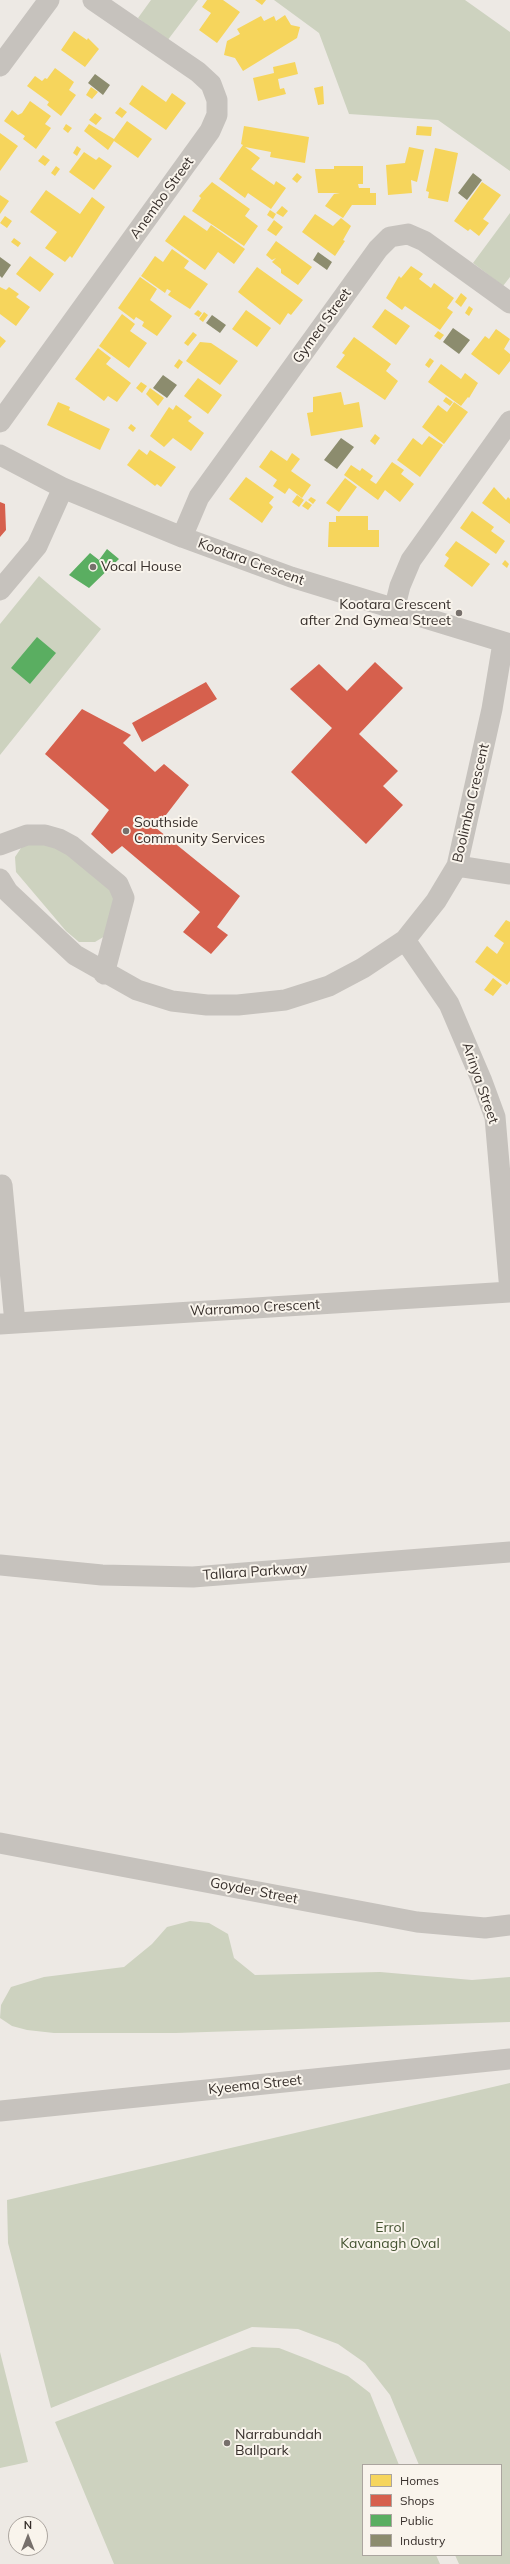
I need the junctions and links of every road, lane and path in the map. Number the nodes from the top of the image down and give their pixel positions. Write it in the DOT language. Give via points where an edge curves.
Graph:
graph roads {
  1 [pos="49,0"];
  2 [pos="93,0"];
  3 [pos="0,66"];
  4 [pos="510,303"];
  5 [pos="510,421"];
  6 [pos="0,422"];
  7 [pos="0,455"];
  8 [pos="63,488"];
  9 [pos="182,537"];
  10 [pos="0,590"];
  11 [pos="394,610"];
  12 [pos="506,644"];
  13 [pos="0,845"];
  14 [pos="457,866"];
  15 [pos="510,874"];
  16 [pos="3,890"];
  17 [pos="405,940"];
  18 [pos="104,974"];
  19 [pos="2,1185"];
  20 [pos="510,1292"];
  21 [pos="8,1323"];
  22 [pos="510,1552"];
  23 [pos="0,1565"];
  24 [pos="0,1843"];
  25 [pos="510,1925"];
  26 [pos="510,2059"];
  27 [pos="0,2111"];
  1 -- 3 [label="street"];
  2 -- 6 [label="street, Anembo Street" via="198,72 211,84 217,100 217,115 210,131"];
  4 -- 9 [label="street, Gymea Street" via="424,241 408,234 390,237 203,492"];
  5 -- 11 [label="street" via="411,560 400,586"];
  7 -- 8 [label="street, Kootara Crescent"];
  8 -- 9 [label="street, Kootara Crescent"];
  8 -- 10 [label="street" via="37,546"];
  9 -- 11 [label="street, Kootara Crescent" via="291,577"];
  11 -- 12 [label="street, Kootara Crescent"];
  12 -- 14 [label="street, Boolimba Crescent"];
  13 -- 18 [label="street" via="27,835 45,835 59,839 72,846 118,884 124,898"];
  14 -- 15 [label="street"];
  14 -- 17 [label="street, Boolimba Crescent" via="436,901"];
  16 -- 18 [label="street, Boolimba Crescent" via="75,955"];
  17 -- 18 [label="street, Boolimba Crescent" via="363,968 329,986 285,1000 238,1005 172,1001 137,990"];
  17 -- 20 [label="street, Arinya Street" via="449,1004 494,1117"];
  19 -- 21 [label="street"];
  20 -- 21 [label="street, Warramoo Crescent"];
  22 -- 23 [label="street, Tallara Parkway" via="193,1577 102,1575"];
  24 -- 25 [label="street, Goyder Street" via="417,1922 485,1928"];
  26 -- 27 [label="street, Kyeema Street"];
}
